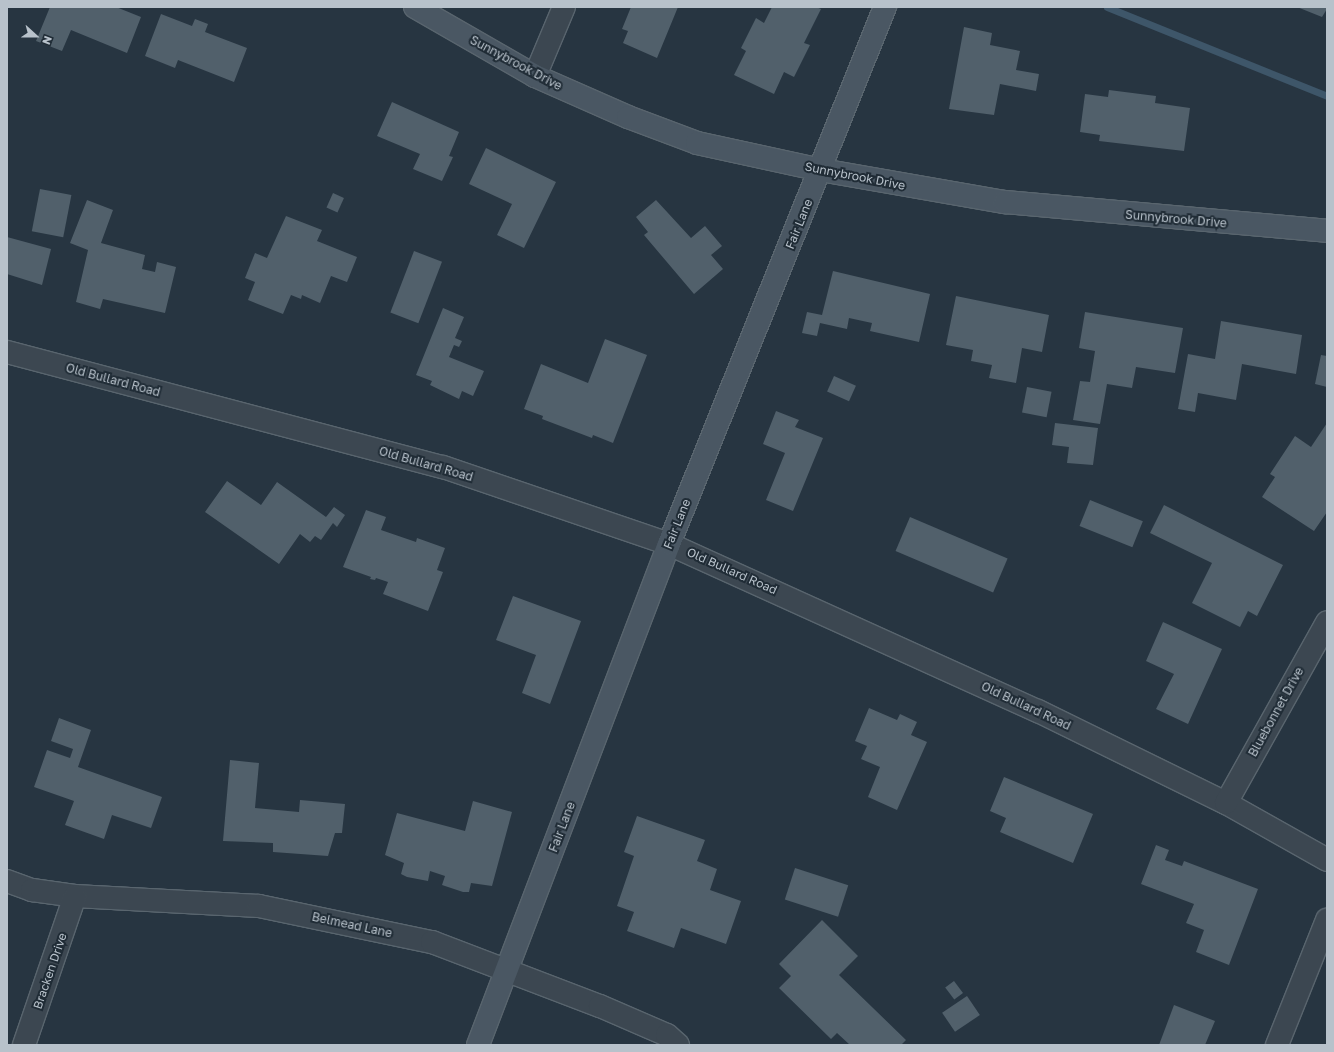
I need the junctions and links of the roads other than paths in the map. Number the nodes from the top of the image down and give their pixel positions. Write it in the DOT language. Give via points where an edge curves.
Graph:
graph roads {
  1 [pos="415,7"];
  2 [pos="564,7"];
  3 [pos="885,7"];
  4 [pos="535,76"];
  5 [pos="822,170"];
  6 [pos="1327,231"];
  7 [pos="7,352"];
  8 [pos="669,544"];
  9 [pos="1327,622"];
  10 [pos="1226,803"];
  11 [pos="1327,860"];
  12 [pos="7,880"];
  13 [pos="75,896"];
  14 [pos="1327,920"];
  15 [pos="509,970"];
  16 [pos="24,1045"];
  17 [pos="478,1045"];
  18 [pos="678,1045"];
  19 [pos="1276,1045"];
  1 -- 4 [label="street, Sunnybrook Drive"];
  2 -- 4 [label="street"];
  3 -- 5 [label="street, Fair Lane"];
  4 -- 5 [label="street, Sunnybrook Drive" via="628,118 697,143"];
  5 -- 6 [label="street, Sunnybrook Drive" via="1005,202"];
  5 -- 8 [label="street, Fair Lane"];
  7 -- 8 [label="street, Old Bullard Road" via="443,467"];
  8 -- 10 [label="street, Old Bullard Road" via="1017,702"];
  8 -- 15 [label="street, Fair Lane"];
  9 -- 10 [label="street, Bluebonnet Drive"];
  10 -- 11 [label="street, Old Bullard Road"];
  12 -- 13 [label="street, Belmead Lane" via="32,890"];
  13 -- 15 [label="street, Belmead Lane" via="259,906 432,942"];
  13 -- 16 [label="street, Bracken Drive"];
  14 -- 19 [label="street"];
  15 -- 17 [label="street, Fair Lane"];
  15 -- 18 [label="street, Belmead Lane" via="667,1035"];
}
